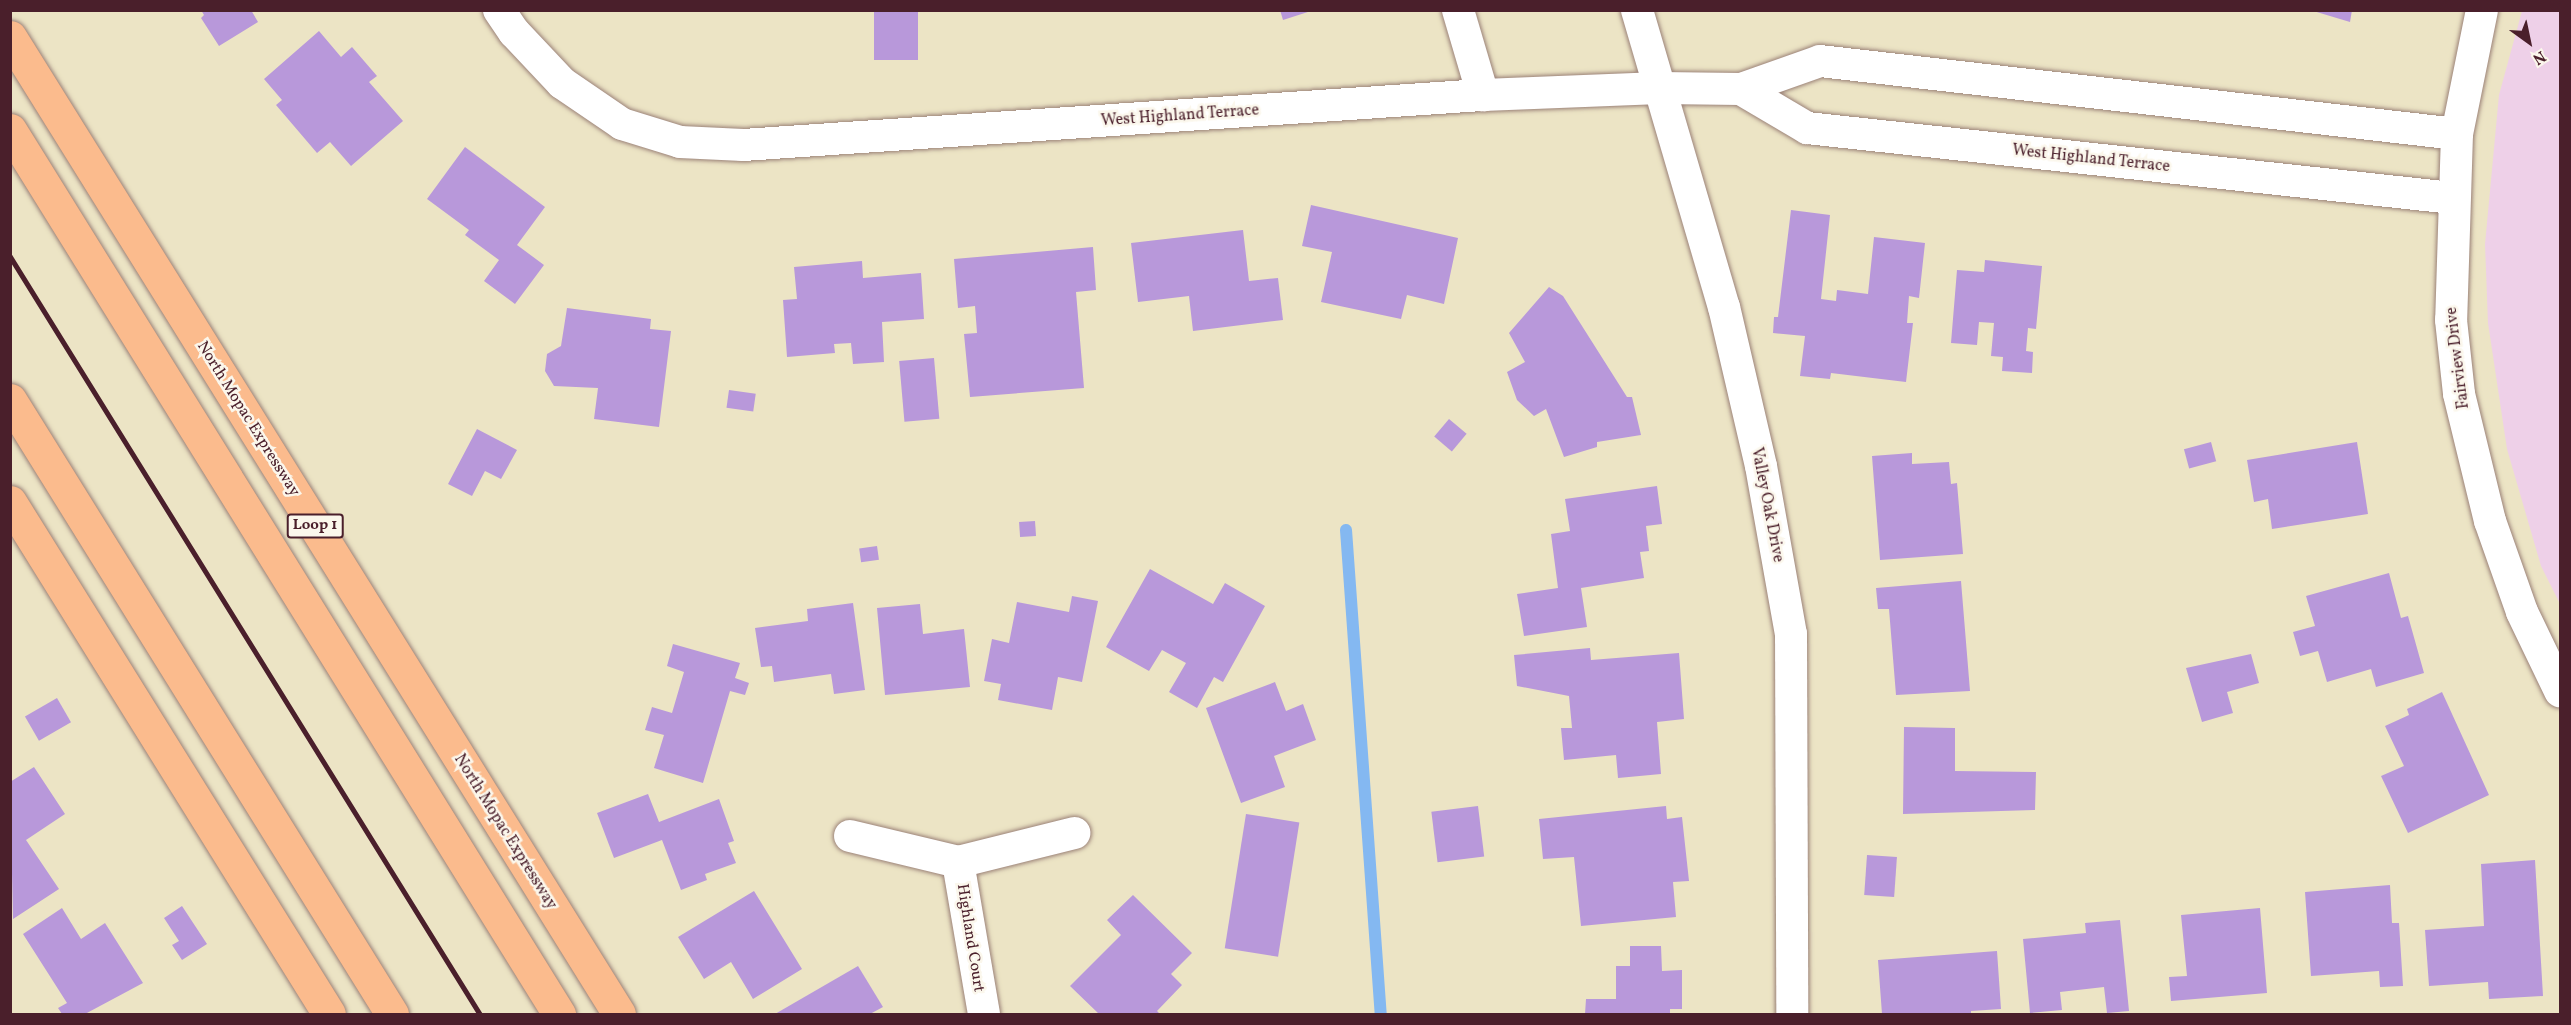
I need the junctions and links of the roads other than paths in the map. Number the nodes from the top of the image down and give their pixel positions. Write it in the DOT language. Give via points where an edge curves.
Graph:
graph roads {
  1 [pos="499,10"];
  2 [pos="1458,10"];
  3 [pos="1637,10"];
  4 [pos="2482,10"];
  5 [pos="10,38"];
  6 [pos="1660,88"];
  7 [pos="1741,89"];
  8 [pos="1483,95"];
  9 [pos="10,130"];
  10 [pos="2457,134"];
  11 [pos="2452,198"];
  12 [pos="10,400"];
  13 [pos="10,502"];
  14 [pos="2560,691"];
  15 [pos="1074,833"];
  16 [pos="850,836"];
  17 [pos="958,862"];
  18 [pos="329,1014"];
  19 [pos="392,1014"];
  20 [pos="560,1014"];
  21 [pos="619,1014"];
  22 [pos="984,1014"];
  23 [pos="1792,1014"];
  1 -- 8 [label="street, West Highland Terrace" via="514,32 562,83 622,124 680,142 743,145"];
  2 -- 8 [label="street"];
  3 -- 6 [label="street, Valley Oak Drive"];
  4 -- 10 [label="street, Fairview Drive"];
  5 -- 21 [label="highway, North Mopac Expressway / Loop 1"];
  6 -- 7 [label="street, West Highland Terrace"];
  6 -- 8 [label="street, West Highland Terrace"];
  6 -- 23 [label="street, Valley Oak Drive" via="1724,307 1761,466 1791,634"];
  7 -- 10 [label="street, West Highland Terrace" via="1820,61"];
  7 -- 11 [label="street, West Highland Terrace" via="1807,128"];
  9 -- 20 [label="highway"];
  10 -- 11 [label="street, Fairview Drive"];
  11 -- 14 [label="street, Fairview Drive" via="2451,320 2459,394 2493,531 2522,612"];
  12 -- 19 [label="highway"];
  13 -- 18 [label="highway"];
  15 -- 17 [label="street"];
  16 -- 17 [label="street"];
  17 -- 22 [label="street, Highland Court"];
}
